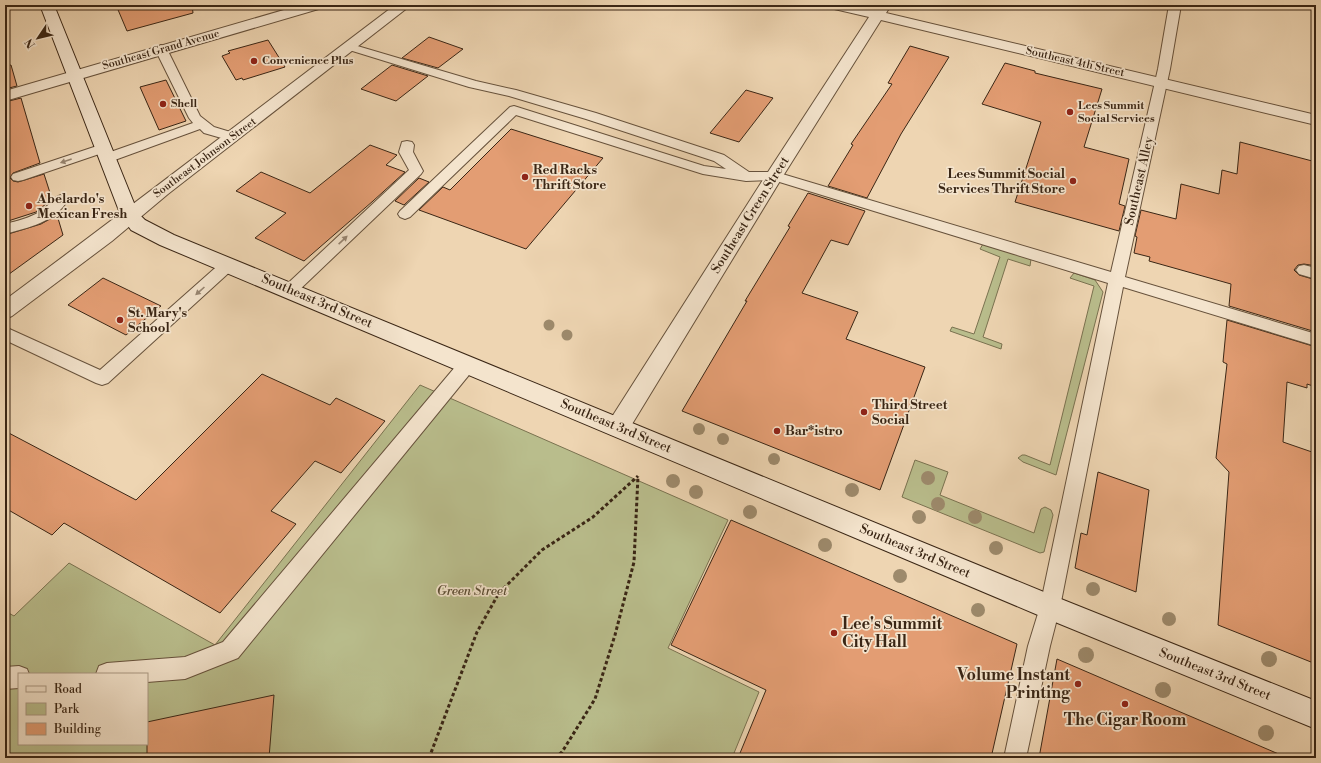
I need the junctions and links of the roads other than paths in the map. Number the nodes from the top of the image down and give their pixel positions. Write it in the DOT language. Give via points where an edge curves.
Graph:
graph roads {
  1 [pos="47,5"];
  2 [pos="317,5"];
  3 [pos="404,5"];
  4 [pos="835,5"];
  5 [pos="1175,5"];
  6 [pos="298,7"];
  7 [pos="881,10"];
  8 [pos="350,47"];
  9 [pos="161,50"];
  10 [pos="74,75"];
  11 [pos="1161,83"];
  12 [pos="5,96"];
  13 [pos="1316,120"];
  14 [pos="203,124"];
  15 [pos="232,138"];
  16 [pos="407,145"];
  17 [pos="105,153"];
  18 [pos="774,176"];
  19 [pos="18,177"];
  20 [pos="746,177"];
  21 [pos="61,200"];
  22 [pos="405,214"];
  23 [pos="130,216"];
  24 [pos="5,230"];
  25 [pos="228,265"];
  26 [pos="1117,279"];
  27 [pos="290,290"];
  28 [pos="8,306"];
  29 [pos="5,333"];
  30 [pos="1316,340"];
  31 [pos="467,365"];
  32 [pos="618,427"];
  33 [pos="1050,607"];
  34 [pos="120,673"];
  35 [pos="18,677"];
  36 [pos="5,678"];
  37 [pos="1316,715"];
  38 [pos="1015,758"];
  1 -- 10 [label="street, Southeast 3rd Street"];
  2 -- 6 [label="street, Southeast Grand Avenue"];
  3 -- 8 [label="street, Southeast Johnson Street"];
  4 -- 7 [label="street, Southeast 4th Street"];
  5 -- 11 [label="lane, Southeast Alley"];
  6 -- 9 [label="street, Southeast Grand Avenue"];
  7 -- 11 [label="street, Southeast 4th Street"];
  7 -- 18 [label="street, Southeast Green Street"];
  8 -- 15 [label="street, Southeast Johnson Street"];
  8 -- 20 [label="lane" via="473,84 512,92 719,158"];
  9 -- 10 [label="street, Southeast Grand Avenue"];
  9 -- 14 [label="lane" via="195,118"];
  10 -- 12 [label="street, Southeast Grand Avenue"];
  10 -- 17 [label="street, Southeast 3rd Street"];
  11 -- 13 [label="street, Southeast 4th Street"];
  11 -- 26 [label="lane, Southeast Alley"];
  14 -- 15 [label="lane" via="209,130"];
  14 -- 17 [label="lane"];
  15 -- 23 [label="street, Southeast Johnson Street"];
  27 -- 16 [label="lane, one-way" via="416,171 406,152"];
  17 -- 19 [label="lane, one-way"];
  17 -- 23 [label="street, Southeast 3rd Street"];
  18 -- 20 [label="lane"];
  18 -- 26 [label="lane"];
  18 -- 32 [label="street, Southeast Green Street"];
  20 -- 22 [label="lane" via="703,170 514,110"];
  21 -- 24 [label="lane" via="47,215"];
  23 -- 25 [label="street, Southeast 3rd Street" via="138,225 167,240"];
  23 -- 28 [label="street, Southeast Johnson Street"];
  25 -- 27 [label="street, Southeast 3rd Street"];
  25 -- 29 [label="lane, one-way" via="102,378"];
  26 -- 30 [label="lane"];
  26 -- 33 [label="lane, Southeast Alley"];
  27 -- 31 [label="street, Southeast 3rd Street"];
  31 -- 32 [label="street, Southeast 3rd Street"];
  31 -- 34 [label="lane" via="230,650 184,668"];
  32 -- 33 [label="street, Southeast 3rd Street"];
  33 -- 37 [label="street, Southeast 3rd Street"];
  33 -- 38 [label="lane, Southeast Alley"];
  35 -- 36 [label="lane"];
}
